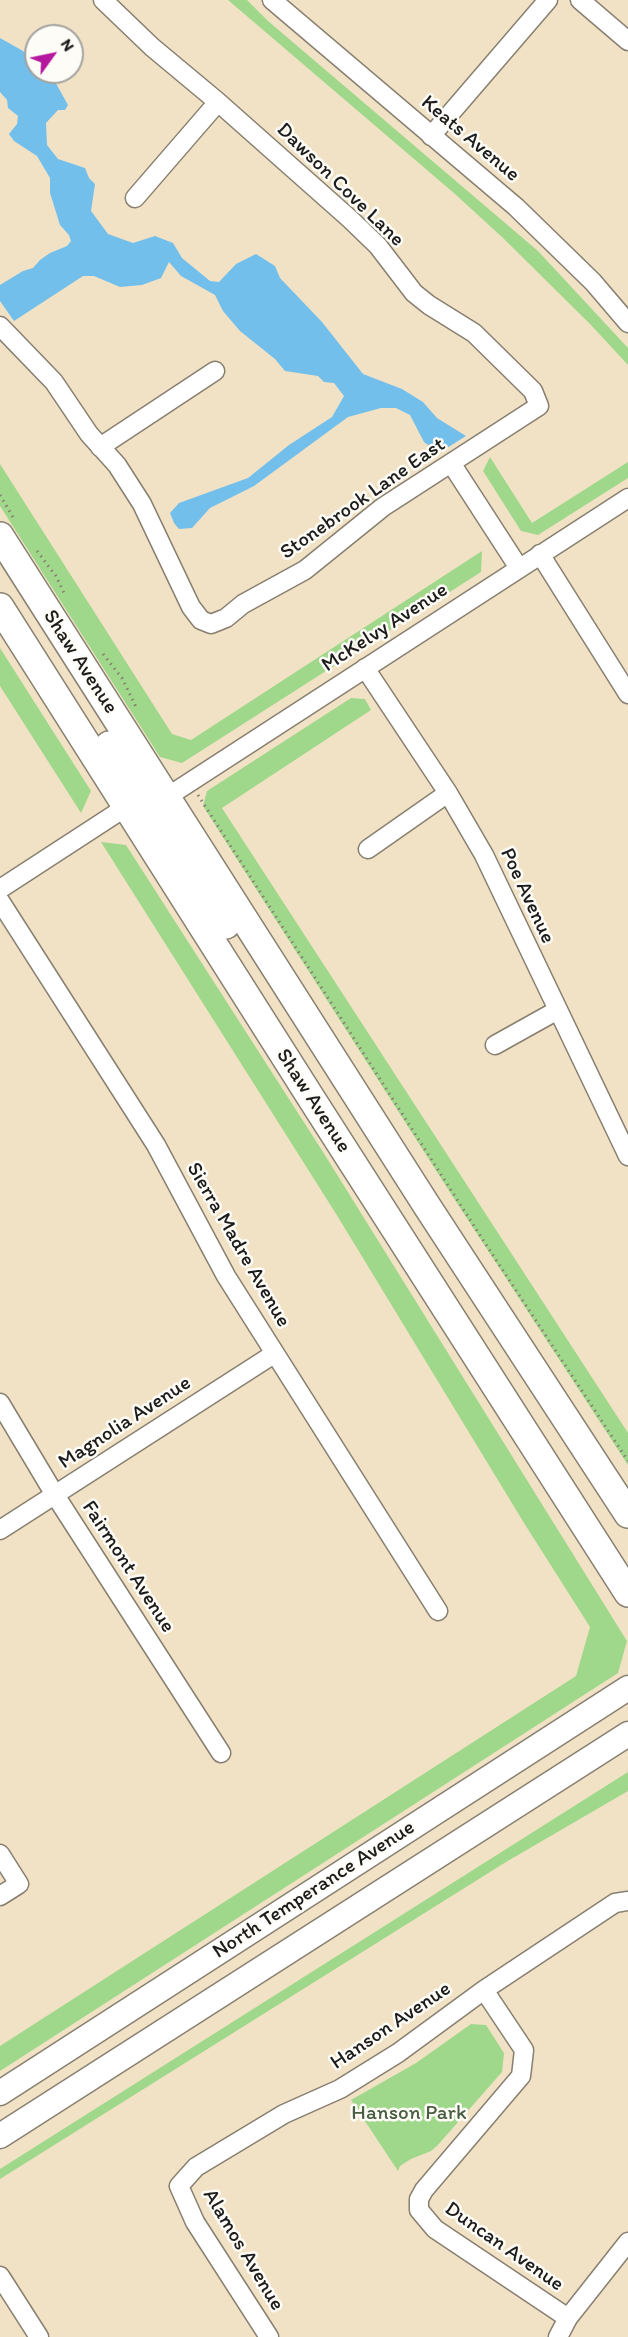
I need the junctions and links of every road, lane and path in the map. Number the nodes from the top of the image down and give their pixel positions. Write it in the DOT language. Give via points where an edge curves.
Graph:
graph roads {
  1 [pos="103,0"];
  2 [pos="272,0"];
  3 [pos="548,0"];
  4 [pos="580,0"];
  5 [pos="628,41"];
  6 [pos="218,102"];
  7 [pos="431,135"];
  8 [pos="135,198"];
  9 [pos="628,323"];
  10 [pos="0,326"];
  11 [pos="214,371"];
  12 [pos="539,406"];
  13 [pos="100,447"];
  14 [pos="451,463"];
  15 [pos="628,498"];
  16 [pos="0,536"];
  17 [pos="540,554"];
  18 [pos="519,568"];
  19 [pos="0,608"];
  20 [pos="364,668"];
  21 [pos="628,694"];
  22 [pos="448,793"];
  23 [pos="167,797"];
  24 [pos="200,798"];
  25 [pos="126,807"];
  26 [pos="368,849"];
  27 [pos="0,889"];
  28 [pos="0,901"];
  29 [pos="294,995"];
  30 [pos="556,1011"];
  31 [pos="495,1045"];
  32 [pos="628,1156"];
  33 [pos="274,1354"];
  34 [pos="0,1403"];
  35 [pos="628,1461"];
  36 [pos="55,1495"];
  37 [pos="628,1514"];
  38 [pos="0,1530"];
  39 [pos="628,1593"];
  40 [pos="438,1611"];
  41 [pos="628,1688"];
  42 [pos="628,1734"];
  43 [pos="221,1753"];
  44 [pos="0,1854"];
  45 [pos="0,1896"];
  46 [pos="628,1901"];
  47 [pos="484,1990"];
  48 [pos="0,2093"];
  49 [pos="0,2136"];
  50 [pos="179,2186"];
  51 [pos="628,2242"];
  52 [pos="0,2276"];
  53 [pos="568,2318"];
  54 [pos="39,2337"];
  55 [pos="269,2337"];
  56 [pos="558,2337"];
  1 -- 6 [label="street, Dawson Cove Lane"];
  2 -- 7 [label="street, Keats Avenue"];
  3 -- 7 [label="street"];
  4 -- 5 [label="street"];
  6 -- 8 [label="street"];
  6 -- 12 [label="street, Dawson Cove Lane" via="378,246 414,293 474,333 533,391"];
  7 -- 9 [label="street, Keats Avenue" via="516,207 593,282"];
  10 -- 13 [label="street" via="54,382"];
  11 -- 13 [label="street"];
  12 -- 14 [label="street, Stonebrook Lane East"];
  13 -- 14 [label="street, Stonebrook Lane East" via="117,465 142,504 191,607 201,620 212,624 305,570 383,507"];
  14 -- 18 [label="street"];
  15 -- 17 [label="street, McKelvy Avenue"];
  16 -- 23 [label="main road, Shaw Avenue"];
  17 -- 18 [label="street, McKelvy Avenue"];
  17 -- 21 [label="street"];
  18 -- 20 [label="street, McKelvy Avenue"];
  19 -- 23 [label="main road" via="59,670 136,788 150,798"];
  19 -- 25 [label="main road, Shaw Avenue"];
  20 -- 22 [label="street, Poe Avenue"];
  20 -- 23 [label="street, McKelvy Avenue"];
  22 -- 26 [label="street"];
  22 -- 30 [label="street, Poe Avenue" via="484,855"];
  23 -- 29 [label="main road, Shaw Avenue"];
  24 -- 35 [label="path"];
  25 -- 27 [label="street"];
  25 -- 29 [label="main road" via="144,811 161,824 227,926"];
  25 -- 39 [label="main road, Shaw Avenue"];
  28 -- 33 [label="street, Sierra Madre Avenue" via="156,1146 226,1276"];
  29 -- 37 [label="main road, Shaw Avenue"];
  30 -- 31 [label="street"];
  30 -- 32 [label="street, Poe Avenue"];
  33 -- 36 [label="street, Magnolia Avenue"];
  33 -- 40 [label="street, Sierra Madre Avenue"];
  34 -- 36 [label="street, Fairmont Avenue"];
  36 -- 38 [label="street, Magnolia Avenue"];
  36 -- 43 [label="street, Fairmont Avenue"];
  41 -- 48 [label="main road, North Temperance Avenue"];
  42 -- 49 [label="main road, North Temperance Avenue"];
  44 -- 45 [label="street" via="19,1884"];
  46 -- 47 [label="street, Hanson Avenue" via="615,1903"];
  47 -- 50 [label="street, Hanson Avenue" via="398,2053 340,2089 284,2114 196,2167"];
  47 -- 53 [label="street, Duncan Avenue" via="524,2050 521,2076 424,2190 419,2210 435,2229"];
  50 -- 55 [label="street, Alamos Avenue" via="195,2222"];
  51 -- 53 [label="street"];
  52 -- 54 [label="street"];
  53 -- 56 [label="street"];
}
